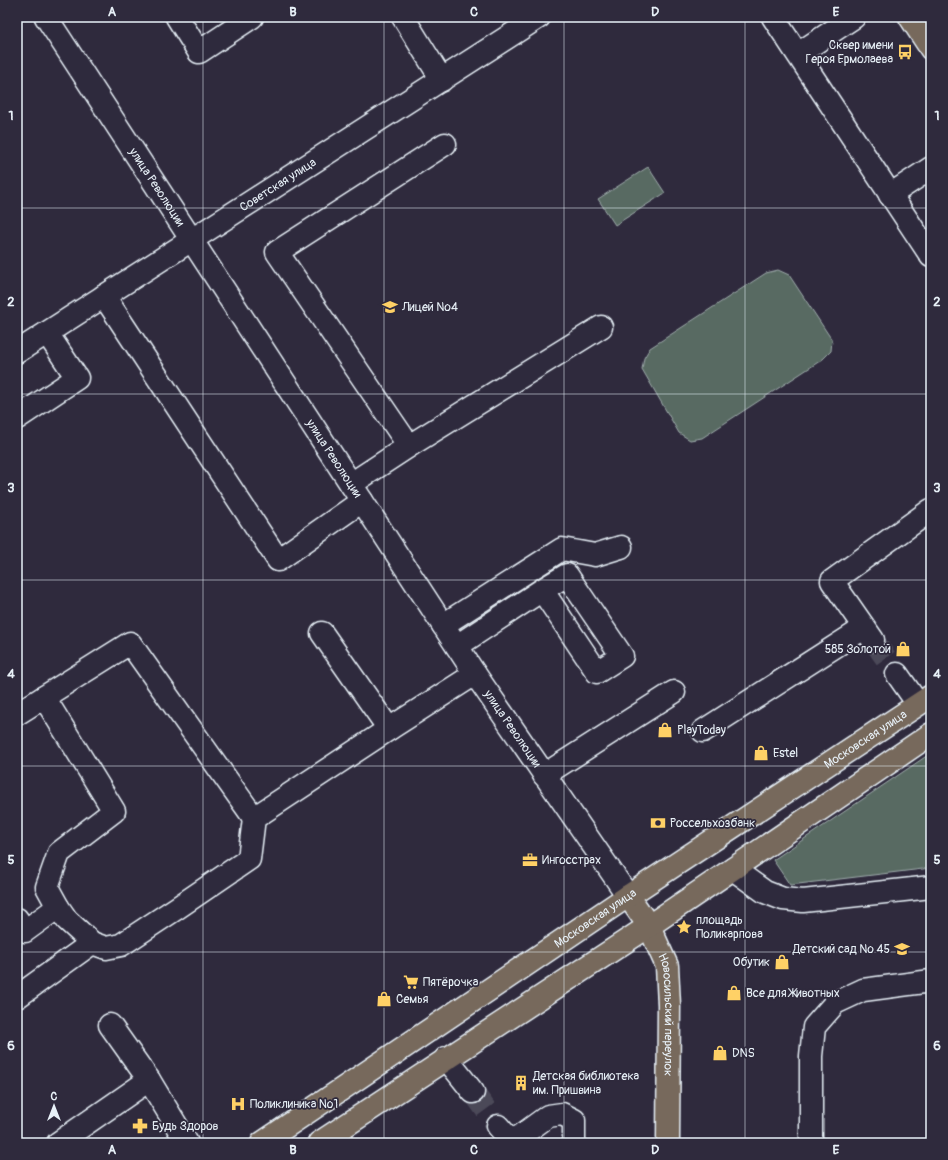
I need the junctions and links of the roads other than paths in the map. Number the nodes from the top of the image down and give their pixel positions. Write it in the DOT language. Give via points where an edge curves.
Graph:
graph roads {
  1 [pos="46,17"];
  2 [pos="177,17"];
  3 [pos="252,17"];
  4 [pos="403,17"];
  5 [pos="539,17"];
  6 [pos="773,17"];
  7 [pos="854,17"];
  8 [pos="910,17"];
  9 [pos="931,49"];
  10 [pos="798,54"];
  11 [pos="442,80"];
  12 [pos="446,144"];
  13 [pos="931,168"];
  14 [pos="890,194"];
  15 [pos="192,240"];
  16 [pos="931,256"];
  17 [pos="104,296"];
  18 [pos="601,328"];
  19 [pos="47,333"];
  20 [pos="17,352"];
  21 [pos="17,418"];
  22 [pos="410,446"];
  23 [pos="357,493"];
  24 [pos="931,510"];
  25 [pos="621,547"];
  26 [pos="542,590"];
  27 [pos="443,625"];
  28 [pos="322,633"];
  29 [pos="457,646"];
  30 [pos="475,674"];
  31 [pos="897,674"];
  32 [pos="674,692"];
  33 [pos="44,697"];
  34 [pos="925,700"];
  35 [pos="17,714"];
  36 [pos="389,729"];
  37 [pos="703,731"];
  38 [pos="931,734"];
  39 [pos="544,774"];
  40 [pos="254,818"];
  41 [pos="733,869"];
  42 [pos="931,887"];
  43 [pos="628,896"];
  44 [pos="58,908"];
  45 [pos="649,926"];
  46 [pos="20,929"];
  47 [pos="92,943"];
  48 [pos="931,981"];
  49 [pos="17,997"];
  50 [pos="110,1025"];
  51 [pos="446,1058"];
  52 [pos="148,1080"];
  53 [pos="473,1092"];
  54 [pos="498,1126"];
  55 [pos="58,1143"];
  56 [pos="187,1143"];
  57 [pos="262,1143"];
  58 [pos="319,1143"];
  59 [pos="512,1143"];
  60 [pos="574,1143"];
  61 [pos="668,1143"];
  62 [pos="811,1143"];
  1 -- 15 [label="street, улица Революции"];
  2 -- 3 [label="street" via="199,52"];
  4 -- 11 [label="street"];
  5 -- 11 [label="street, Советская улица"];
  6 -- 10 [label="street"];
  7 -- 10 [label="street"];
  8 -- 9 [label="main road"];
  10 -- 14 [label="street"];
  11 -- 15 [label="street, Советская улица"];
  12 -- 22 [label="street" via="277,252"];
  13 -- 14 [label="street"];
  14 -- 16 [label="street"];
  15 -- 17 [label="street, Советская улица"];
  15 -- 23 [label="street, улица Революции"];
  17 -- 19 [label="street, Советская улица"];
  17 -- 23 [label="street" via="278,560"];
  18 -- 22 [label="street"];
  19 -- 20 [label="street, Советская улица"];
  19 -- 21 [label="street" via="77,378"];
  22 -- 23 [label="street"];
  23 -- 27 [label="street, улица Революции"];
  24 -- 37 [label="street" via="832,581 869,634"];
  25 -- 27 [label="street" via="595,555 562,549"];
  26 -- 29 [label="street"];
  27 -- 29 [label="street, улица Революции"];
  28 -- 36 [label="street"];
  29 -- 30 [label="street, улица Революции"];
  30 -- 36 [label="street"];
  30 -- 39 [label="street, улица Революции"];
  31 -- 34 [label="street"];
  32 -- 39 [label="street"];
  33 -- 35 [label="street"];
  33 -- 40 [label="street" via="130,643"];
  33 -- 44 [label="street" via="114,811 59,853 47,887"];
  34 -- 43 [label="main road, Московская улица"];
  36 -- 40 [label="street"];
  38 -- 41 [label="main road"];
  39 -- 43 [label="street, улица Революции"];
  40 -- 47 [label="street" via="249,859 121,945 106,948"];
  41 -- 42 [label="street" via="765,892 783,899 803,901"];
  41 -- 45 [label="main road"];
  43 -- 45 [label="main road, Новосильский переулок"];
  43 -- 57 [label="main road, Московская улица"];
  44 -- 46 [label="street"];
  44 -- 47 [label="street"];
  45 -- 51 [label="main road"];
  45 -- 61 [label="main road, Новосильский переулок" via="667,966"];
  47 -- 49 [label="street"];
  48 -- 62 [label="street" via="863,990 834,1003 814,1028 811,1056"];
  50 -- 52 [label="street"];
  51 -- 53 [label="street"];
  51 -- 58 [label="main road"];
  52 -- 55 [label="street"];
  52 -- 56 [label="street"];
  54 -- 59 [label="street"];
  59 -- 60 [label="street" via="548,1116 562,1114 574,1120"];
}
